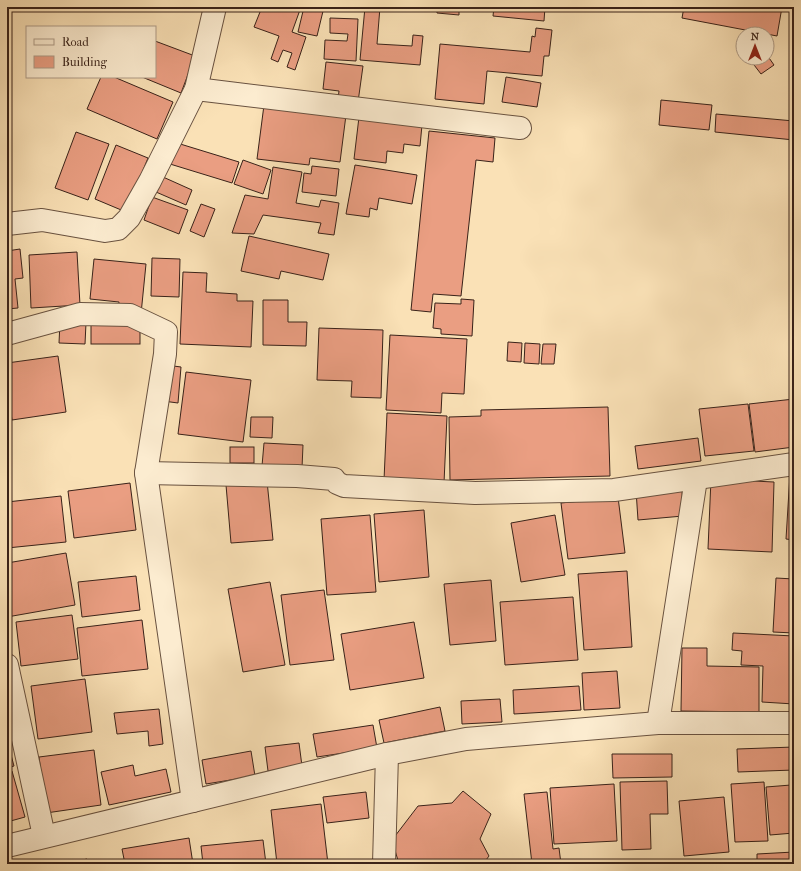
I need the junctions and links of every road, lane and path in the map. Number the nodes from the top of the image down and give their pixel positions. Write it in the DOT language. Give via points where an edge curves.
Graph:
graph roads {
  1 [pos="215,7"];
  2 [pos="196,89"];
  3 [pos="520,128"];
  4 [pos="7,224"];
  5 [pos="7,334"];
  6 [pos="794,464"];
  7 [pos="146,473"];
  8 [pos="696,479"];
  9 [pos="7,665"];
  10 [pos="658,723"];
  11 [pos="794,723"];
  12 [pos="387,754"];
  13 [pos="192,800"];
  14 [pos="44,836"];
  15 [pos="7,846"];
  16 [pos="384,864"];
  1 -- 2 [label="street"];
  2 -- 3 [label="street"];
  2 -- 4 [label="street" via="150,181 129,218 118,229 105,231 42,220"];
  5 -- 7 [label="street" via="80,314 130,315 166,332 165,354"];
  6 -- 8 [label="street"];
  7 -- 8 [label="street" via="297,476 334,479 337,484 344,486 475,493 614,490"];
  7 -- 13 [label="street"];
  8 -- 10 [label="street"];
  9 -- 14 [label="street"];
  10 -- 11 [label="street"];
  10 -- 12 [label="street" via="466,739"];
  12 -- 13 [label="street"];
  12 -- 16 [label="street"];
  13 -- 14 [label="street"];
  14 -- 15 [label="street"];
}
